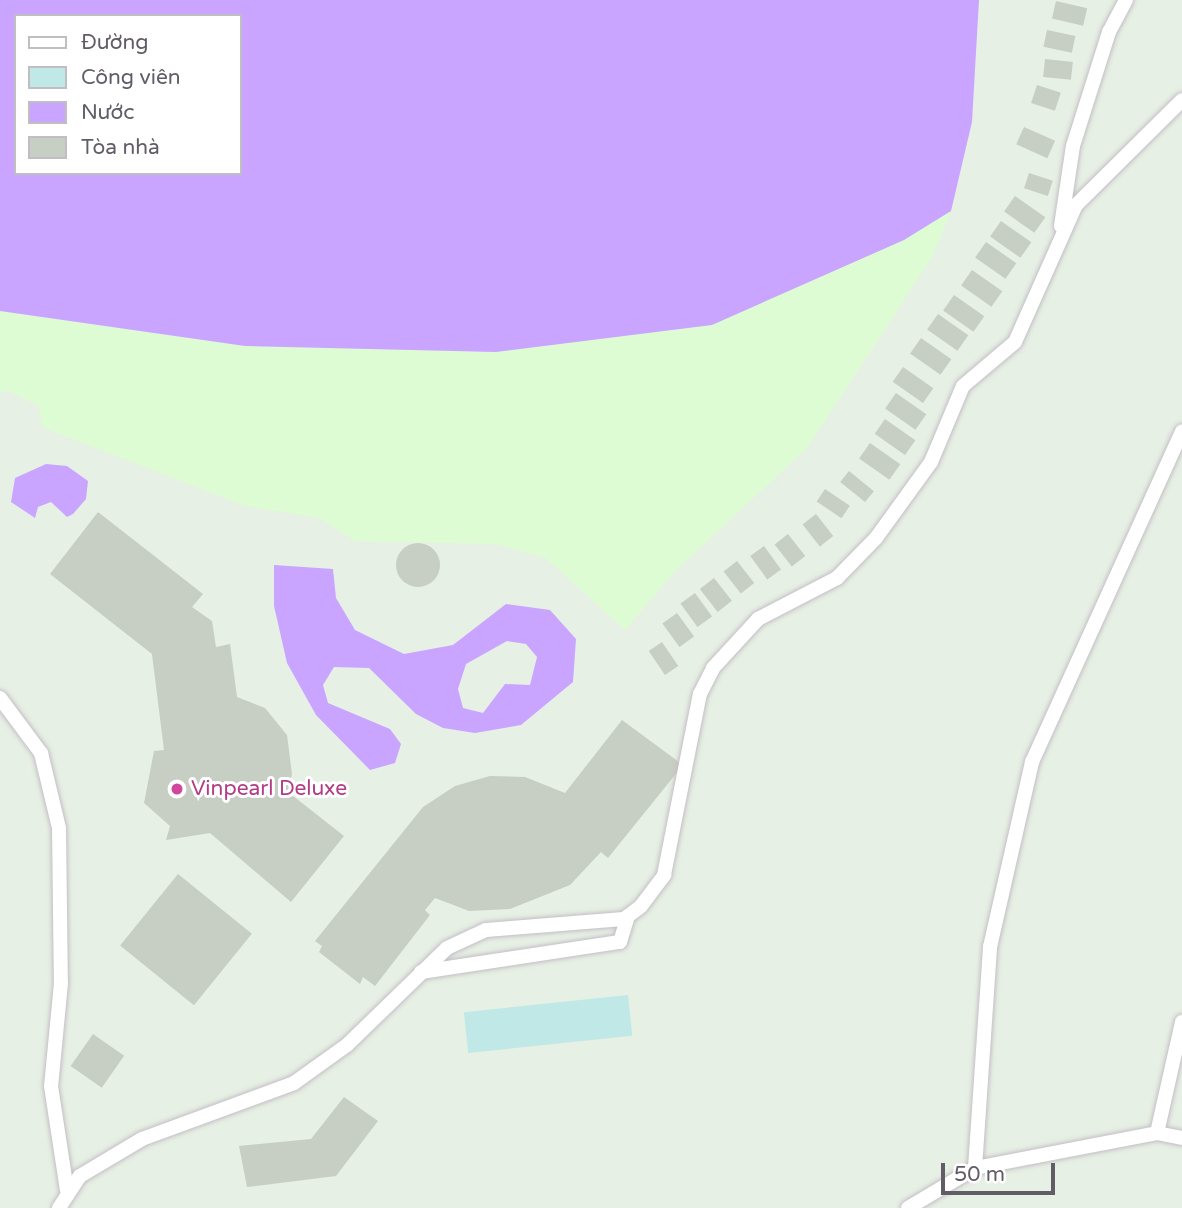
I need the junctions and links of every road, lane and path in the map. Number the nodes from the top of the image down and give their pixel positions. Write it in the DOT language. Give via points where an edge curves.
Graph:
graph roads {
  1 [pos="1126,0"];
  2 [pos="1182,100"];
  3 [pos="1060,231"];
  4 [pos="1182,431"];
  5 [pos="0,698"];
  6 [pos="628,916"];
  7 [pos="421,972"];
  8 [pos="1182,1022"];
  9 [pos="1157,1133"];
  10 [pos="1182,1138"];
  11 [pos="975,1168"];
  12 [pos="68,1190"];
  13 [pos="59,1208"];
  14 [pos="908,1208"];
  1 -- 3 [label="street" via="1109,32 1073,146"];
  2 -- 3 [label="street" via="1101,176"];
  3 -- 6 [label="street" via="1015,342 963,386 931,462 877,538 837,578 758,619 713,668 700,694 664,875 655,892"];
  4 -- 11 [label="street" via="1032,762 990,947"];
  5 -- 12 [label="street" via="41,752 59,828 62,970 51,1086"];
  6 -- 7 [label="street" via="486,930 447,948"];
  6 -- 7 [label="street" via="620,942"];
  7 -- 12 [label="street" via="347,1045 294,1083 142,1139 98,1163"];
  8 -- 9 [label="street"];
  9 -- 10 [label="street"];
  9 -- 11 [label="street"];
  11 -- 14 [label="street"];
  12 -- 13 [label="street"];
}
